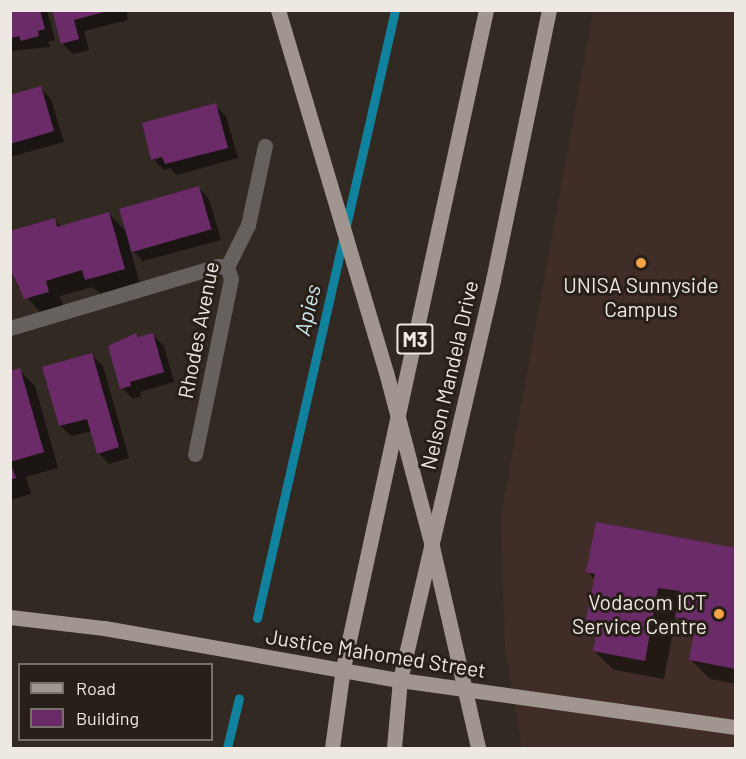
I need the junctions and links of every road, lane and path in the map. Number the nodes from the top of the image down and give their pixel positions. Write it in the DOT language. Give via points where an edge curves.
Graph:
graph roads {
  1 [pos="278,10"];
  2 [pos="486,10"];
  3 [pos="549,10"];
  4 [pos="265,146"];
  5 [pos="227,267"];
  6 [pos="10,328"];
  7 [pos="195,454"];
  8 [pos="11,617"];
  9 [pos="343,668"];
  10 [pos="400,680"];
  11 [pos="735,727"];
  12 [pos="332,748"];
  13 [pos="394,748"];
  14 [pos="478,748"];
  1 -- 14 [label="main road, bridge" via="389,383 431,542"];
  2 -- 9 [label="main road, Nelson Mandela Drive / M3"];
  3 -- 10 [label="main road, Nelson Mandela Drive" via="493,280"];
  4 -- 5 [label="street, Rhodes Avenue" via="248,225"];
  5 -- 6 [label="street" via="218,266"];
  5 -- 7 [label="street, Rhodes Avenue" via="231,279"];
  8 -- 9 [label="main road, Justice Mahomed Street"];
  9 -- 10 [label="main road, Justice Mahomed Street"];
  9 -- 12 [label="main road, Nelson Mandela Drive / M3"];
  10 -- 11 [label="main road, Justice Mahomed Street"];
  10 -- 13 [label="main road, Nelson Mandela Drive"];
}
